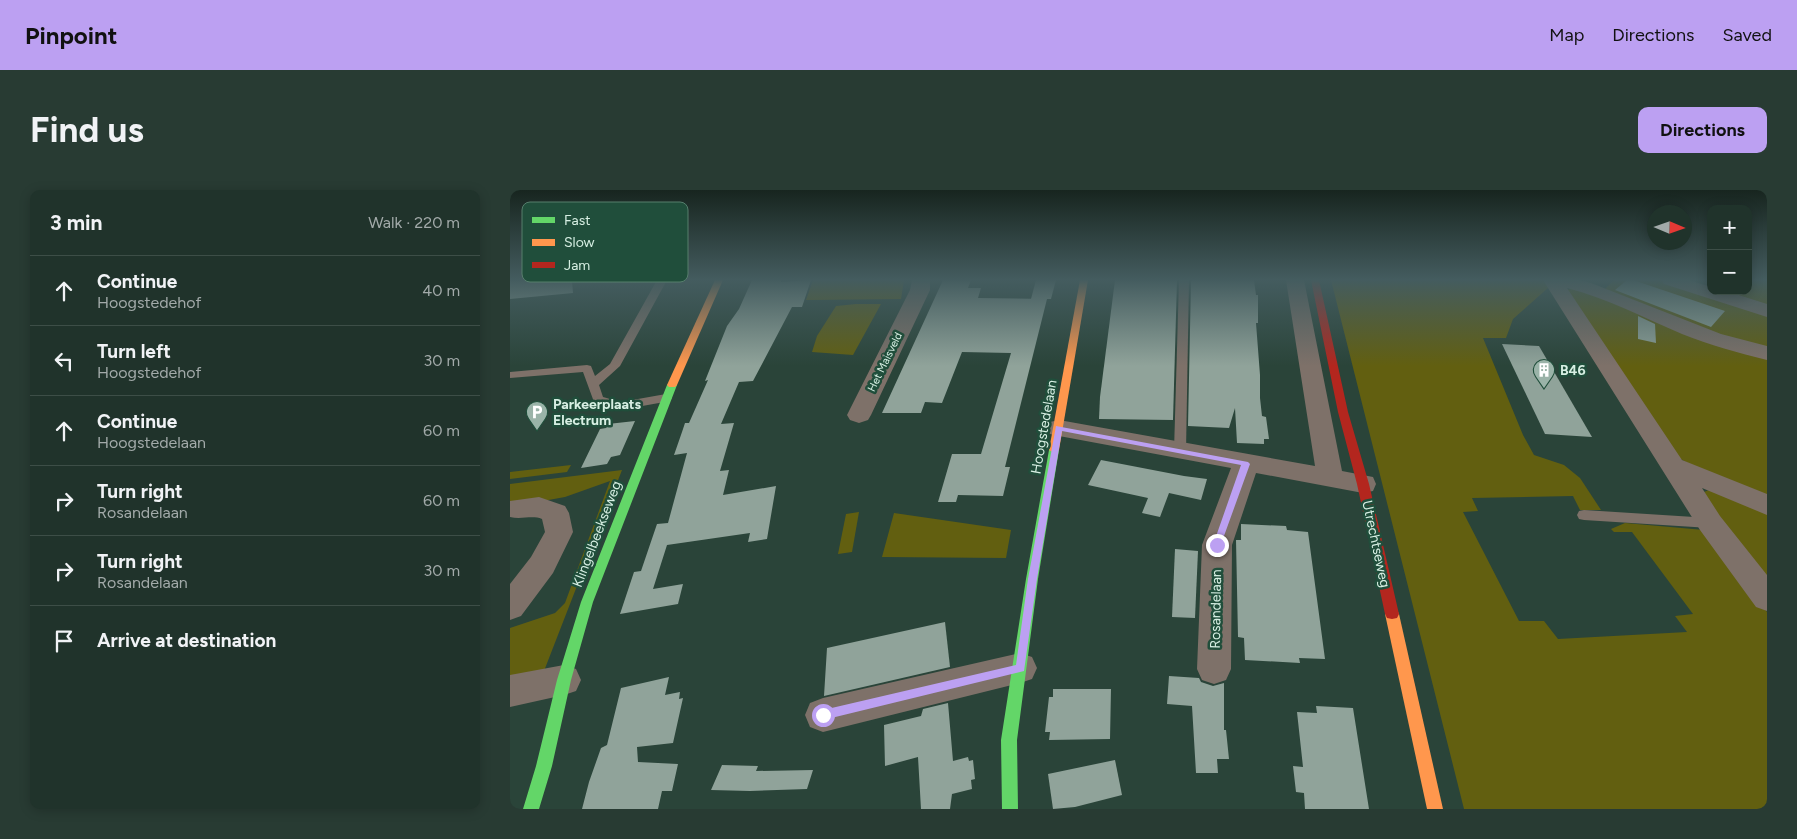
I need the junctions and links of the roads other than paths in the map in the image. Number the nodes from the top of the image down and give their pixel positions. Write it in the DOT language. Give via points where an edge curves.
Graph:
graph roads {
  1 [pos="646,309"];
  2 [pos="706,309"];
  3 [pos="911,309"];
  4 [pos="1079,309"];
  5 [pos="1183,309"];
  6 [pos="1300,309"];
  7 [pos="1321,309"];
  8 [pos="1571,309"];
  9 [pos="1649,309"];
  10 [pos="1767,353"];
  11 [pos="510,375"];
  12 [pos="593,384"];
  13 [pos="666,398"];
  14 [pos="859,415"];
  15 [pos="1059,428"];
  16 [pos="1180,451"];
  17 [pos="1246,464"];
  18 [pos="1673,466"];
  19 [pos="1330,479"];
  20 [pos="1363,484"];
  21 [pos="1767,505"];
  22 [pos="518,510"];
  23 [pos="1584,515"];
  24 [pos="1710,523"];
  25 [pos="1767,598"];
  26 [pos="510,607"];
  27 [pos="1020,668"];
  28 [pos="1214,669"];
  29 [pos="564,680"];
  30 [pos="510,691"];
  31 [pos="823,715"];
  32 [pos="531,809"];
  33 [pos="1010,809"];
  34 [pos="1435,809"];
  1 -- 12 [label="lane" via="614,366"];
  2 -- 13 [label="street, Klingelbeekseweg"];
  3 -- 14 [label="street, Het Maisveld"];
  4 -- 15 [label="street, Hoogstedelaan"];
  5 -- 16 [label="lane"];
  6 -- 19 [label="street"];
  7 -- 20 [label="street, Utrechtseweg" via="1343,412"];
  8 -- 18 [label="street"];
  9 -- 10 [label="street" via="1705,336"];
  11 -- 12 [label="lane" via="587,368"];
  12 -- 13 [label="lane" via="598,400 620,406"];
  13 -- 29 [label="street, Klingelbeekseweg" via="587,602"];
  15 -- 16 [label="street"];
  15 -- 27 [label="street, Hoogstedelaan"];
  16 -- 17 [label="street"];
  17 -- 19 [label="street"];
  17 -- 28 [label="street, Rosandelaan" via="1217,545"];
  18 -- 21 [label="street"];
  18 -- 24 [label="street"];
  19 -- 20 [label="street"];
  20 -- 34 [label="street, Utrechtseweg"];
  22 -- 26 [label="street" via="539,507 556,513 559,532 542,565"];
  23 -- 24 [label="lane"];
  24 -- 25 [label="street"];
  27 -- 31 [label="street"];
  27 -- 33 [label="street, Hoogstedelaan" via="1009,740"];
  29 -- 30 [label="street"];
  29 -- 32 [label="street, Klingelbeekseweg"];
}
